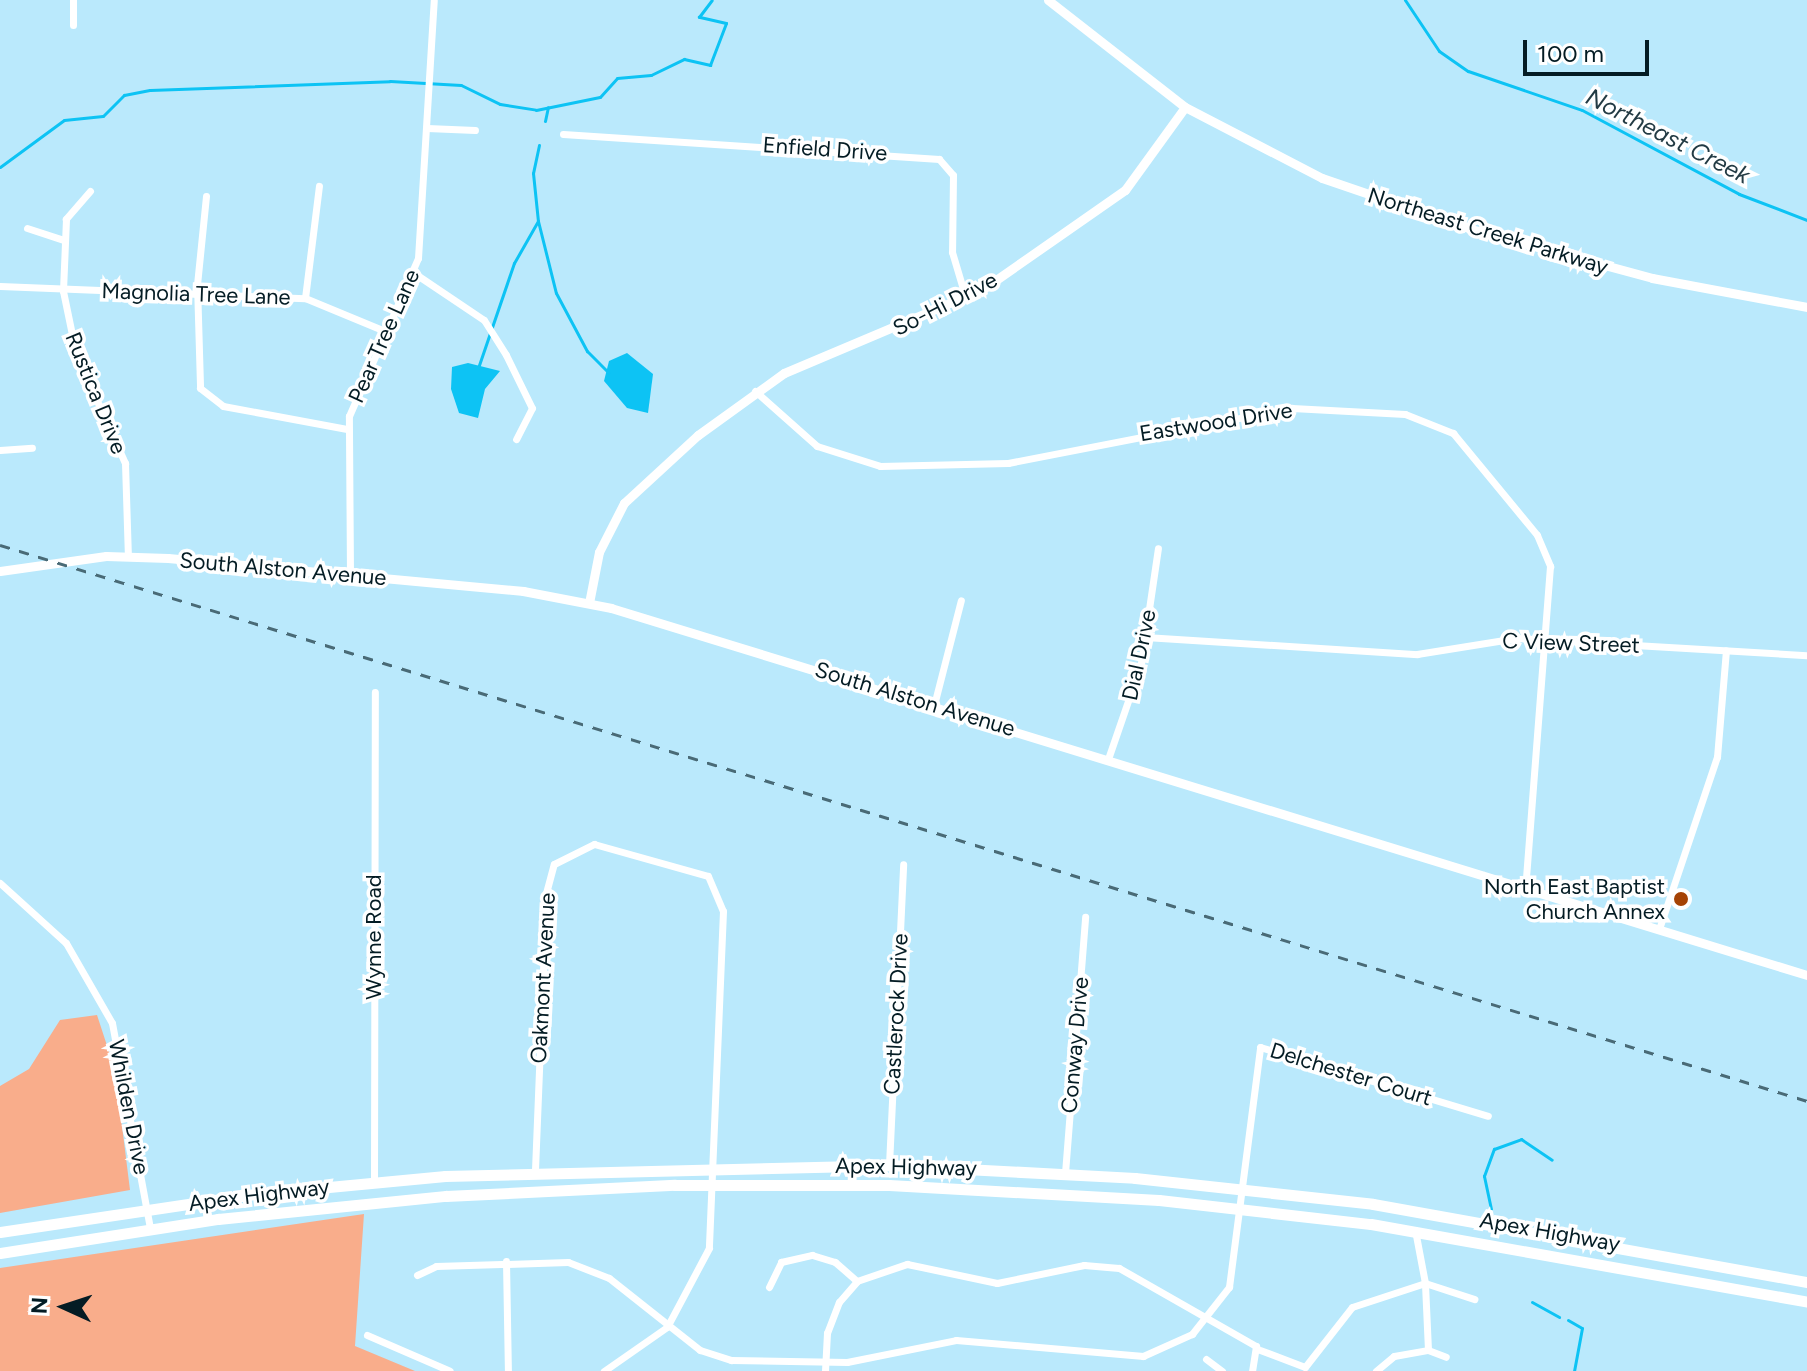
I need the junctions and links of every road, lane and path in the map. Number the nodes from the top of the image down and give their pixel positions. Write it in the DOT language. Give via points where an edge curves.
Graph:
graph roads {
  1 [pos="73,0"];
  2 [pos="434,0"];
  3 [pos="1048,0"];
  4 [pos="73,25"];
  5 [pos="1185,107"];
  6 [pos="427,128"];
  7 [pos="475,130"];
  8 [pos="563,134"];
  9 [pos="319,186"];
  10 [pos="90,191"];
  11 [pos="206,196"];
  12 [pos="27,228"];
  13 [pos="64,240"];
  14 [pos="414,273"];
  15 [pos="0,286"];
  16 [pos="63,288"];
  17 [pos="197,294"];
  18 [pos="305,298"];
  19 [pos="966,299"];
  20 [pos="1807,307"];
  21 [pos="385,331"];
  22 [pos="754,391"];
  23 [pos="347,429"];
  24 [pos="516,439"];
  25 [pos="32,448"];
  26 [pos="0,450"];
  27 [pos="1158,548"];
  28 [pos="128,556"];
  29 [pos="0,571"];
  30 [pos="350,575"];
  31 [pos="961,600"];
  32 [pos="589,603"];
  33 [pos="1145,637"];
  34 [pos="1549,640"];
  35 [pos="1726,650"];
  36 [pos="1807,655"];
  37 [pos="375,692"];
  38 [pos="934,705"];
  39 [pos="1108,759"];
  40 [pos="903,864"];
  41 [pos="0,883"];
  42 [pos="1525,888"];
  43 [pos="1085,917"];
  44 [pos="1659,929"];
  45 [pos="1807,975"];
  46 [pos="1488,1116"];
  47 [pos="712,1165"];
  48 [pos="889,1165"];
  49 [pos="535,1170"];
  50 [pos="1065,1173"];
  51 [pos="374,1182"];
  52 [pos="713,1184"];
  53 [pos="1243,1189"];
  54 [pos="1241,1208"];
  55 [pos="148,1209"];
  56 [pos="150,1228"];
  57 [pos="1415,1230"];
  58 [pos="0,1232"];
  59 [pos="0,1253"];
  60 [pos="506,1261"];
  61 [pos="417,1275"];
  62 [pos="857,1281"];
  63 [pos="1807,1282"];
  64 [pos="1425,1283"];
  65 [pos="769,1287"];
  66 [pos="1474,1299"];
  67 [pos="1807,1302"];
  68 [pos="1206,1322"];
  69 [pos="667,1327"];
  70 [pos="367,1335"];
  71 [pos="1260,1350"];
  72 [pos="1428,1350"];
  73 [pos="1446,1357"];
  74 [pos="1206,1359"];
  75 [pos="825,1367"];
  76 [pos="450,1371"];
  77 [pos="508,1371"];
  78 [pos="604,1371"];
  79 [pos="1222,1371"];
  80 [pos="1252,1371"];
  81 [pos="1376,1371"];
  1 -- 4 [label="street"];
  2 -- 6 [label="street, Pear Tree Lane"];
  3 -- 5 [label="street"];
  5 -- 19 [label="street, So-Hi Drive" via="1125,190"];
  5 -- 20 [label="street, Northeast Creek Parkway" via="1285,162 1442,220 1652,278"];
  6 -- 7 [label="street"];
  6 -- 14 [label="street, Pear Tree Lane"];
  8 -- 19 [label="street, Enfield Drive" via="939,159 953,175 952,252"];
  9 -- 18 [label="street"];
  10 -- 13 [label="street, Rustica Drive" via="68,213"];
  11 -- 17 [label="street"];
  12 -- 13 [label="street"];
  13 -- 16 [label="street, Rustica Drive"];
  14 -- 21 [label="street, Pear Tree Lane"];
  14 -- 24 [label="street" via="445,287 491,332 532,408"];
  15 -- 16 [label="street, Magnolia Tree Lane"];
  16 -- 17 [label="street, Magnolia Tree Lane"];
  16 -- 28 [label="street, Rustica Drive" via="76,354 125,463"];
  17 -- 18 [label="street, Magnolia Tree Lane"];
  17 -- 23 [label="street" via="196,380 206,396"];
  18 -- 21 [label="street, Magnolia Tree Lane"];
  19 -- 22 [label="street, So-Hi Drive"];
  21 -- 23 [label="street, Pear Tree Lane"];
  22 -- 32 [label="street, So-Hi Drive" via="624,503 599,552"];
  22 -- 34 [label="street, Eastwood Drive" via="817,446 880,466 1008,463 1280,409 1419,417 1470,448 1537,535 1550,566"];
  23 -- 30 [label="street, Pear Tree Lane"];
  25 -- 26 [label="street"];
  27 -- 33 [label="street, Dial Drive"];
  28 -- 29 [label="street, South Alston Avenue"];
  28 -- 30 [label="street, South Alston Avenue"];
  30 -- 32 [label="street, South Alston Avenue"];
  31 -- 38 [label="street"];
  32 -- 38 [label="street, South Alston Avenue"];
  33 -- 34 [label="street, C View Street" via="1417,654"];
  33 -- 39 [label="street, Dial Drive"];
  34 -- 35 [label="street, C View Street"];
  34 -- 42 [label="street, Eastwood Drive"];
  35 -- 36 [label="street, C View Street"];
  35 -- 44 [label="street" via="1717,757"];
  37 -- 51 [label="street, Wynne Road"];
  38 -- 39 [label="street, South Alston Avenue"];
  39 -- 42 [label="street, South Alston Avenue"];
  40 -- 48 [label="street, Castlerock Drive"];
  41 -- 55 [label="street, Whilden Drive" via="66,943 102,1000 127,1077"];
  42 -- 44 [label="street, South Alston Avenue"];
  43 -- 50 [label="street, Conway Drive"];
  44 -- 45 [label="street, South Alston Avenue"];
  46 -- 53 [label="street, Delchester Court" via="1260,1047"];
  47 -- 48 [label="main road, Apex Highway"];
  47 -- 49 [label="main road, Apex Highway"];
  47 -- 49 [label="street, Oakmont Avenue" via="719,890 702,873 587,844 559,859 547,883"];
  47 -- 52 [label="street, Oakmont Avenue"];
  48 -- 50 [label="main road, Apex Highway"];
  49 -- 51 [label="main road, Apex Highway"];
  50 -- 53 [label="main road, Apex Highway"];
  51 -- 55 [label="main road, Apex Highway"];
  52 -- 54 [label="main road, Apex Highway" via="1011,1190"];
  52 -- 56 [label="main road, Apex Highway" via="446,1196"];
  52 -- 69 [label="street, Oakmont Avenue" via="709,1248"];
  53 -- 54 [label="street"];
  53 -- 63 [label="main road, Apex Highway" via="1457,1216"];
  54 -- 57 [label="main road, Apex Highway"];
  54 -- 68 [label="street" via="1229,1287"];
  55 -- 56 [label="street, Whilden Drive"];
  55 -- 58 [label="main road, Apex Highway"];
  56 -- 59 [label="main road, Apex Highway"];
  57 -- 64 [label="street"];
  57 -- 67 [label="main road, Apex Highway"];
  60 -- 61 [label="street" via="436,1266"];
  60 -- 69 [label="street" via="590,1269"];
  60 -- 77 [label="street"];
  62 -- 65 [label="street" via="835,1262 812,1255 781,1262"];
  62 -- 68 [label="street" via="907,1264 997,1283 1101,1265 1140,1276"];
  62 -- 75 [label="street" via="831,1318"];
  64 -- 66 [label="street"];
  64 -- 71 [label="street" via="1352,1307 1305,1367"];
  64 -- 72 [label="street"];
  68 -- 71 [label="street"];
  68 -- 75 [label="street" via="1179,1343 1143,1356 956,1340"];
  69 -- 75 [label="street" via="700,1350 731,1360"];
  69 -- 78 [label="street"];
  70 -- 76 [label="street"];
  71 -- 80 [label="street"];
  72 -- 73 [label="street"];
  72 -- 81 [label="street" via="1394,1356"];
  74 -- 79 [label="street"];
}
